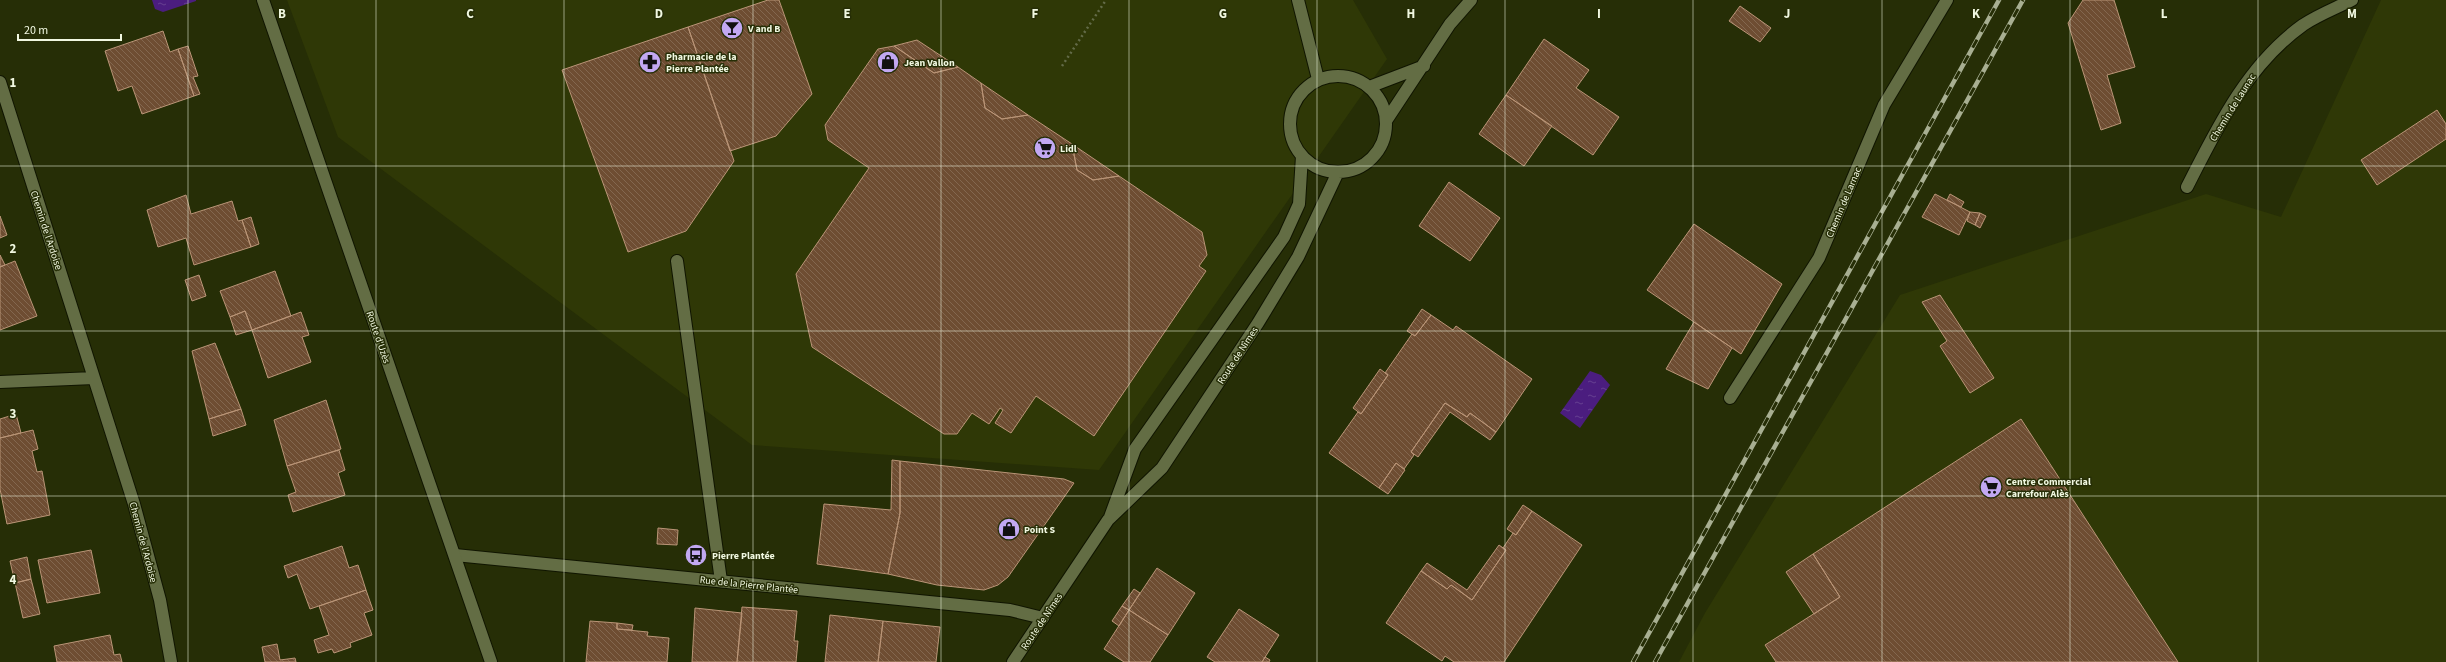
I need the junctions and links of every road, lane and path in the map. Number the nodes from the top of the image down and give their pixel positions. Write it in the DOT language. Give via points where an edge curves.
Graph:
graph roads {
  1 [pos="263,0"];
  2 [pos="272,0"];
  3 [pos="1106,0"];
  4 [pos="1298,0"];
  5 [pos="1461,0"];
  6 [pos="1471,0"];
  7 [pos="1947,0"];
  8 [pos="2352,0"];
  9 [pos="267,12"];
  10 [pos="1450,24"];
  11 [pos="1062,66"];
  12 [pos="1424,66"];
  13 [pos="1318,79"];
  14 [pos="0,82"];
  15 [pos="1369,87"];
  16 [pos="4,106"];
  17 [pos="1386,121"];
  18 [pos="1302,156"];
  19 [pos="1338,172"];
  20 [pos="2187,187"];
  21 [pos="677,261"];
  22 [pos="94,378"];
  23 [pos="0,382"];
  24 [pos="1730,398"];
  25 [pos="1108,520"];
  26 [pos="455,555"];
  27 [pos="721,581"];
  28 [pos="1042,618"];
  29 [pos="171,662"];
  30 [pos="491,662"];
  31 [pos="1014,662"];
  1 -- 9 [label="main road, Route d'Uzès"];
  2 -- 9 [label="main road"];
  3 -- 11 [label="path"];
  4 -- 13 [label="main road"];
  5 -- 10 [label="main road"];
  6 -- 10 [label="main road"];
  7 -- 24 [label="main road, Chemin de Larnac" via="1884,105 1819,258"];
  8 -- 20 [label="main road, Chemin de Launac" via="2303,25 2256,68 2219,124"];
  9 -- 26 [label="main road, Route d'Uzès"];
  10 -- 12 [label="main road"];
  12 -- 15 [label="main road"];
  12 -- 17 [label="main road"];
  13 -- 15 [label="main road" via="1336,75 1351,78"];
  13 -- 18 [label="main road" via="1297,98 1291,112 1291,132"];
  14 -- 16 [label="main road, Chemin de l'Ardoise"];
  15 -- 17 [label="main road" via="1381,104"];
  16 -- 22 [label="main road, Chemin de l'Ardoise"];
  17 -- 19 [label="main road" via="1379,148 1368,161 1354,169"];
  18 -- 19 [label="main road" via="1318,167"];
  18 -- 25 [label="main road, Route de Nîmes" via="1299,204 1284,237 1135,449"];
  19 -- 25 [label="main road, Route de Nîmes" via="1298,257 1245,343 1162,468"];
  21 -- 27 [label="main road"];
  22 -- 23 [label="main road"];
  22 -- 29 [label="main road, Chemin de l'Ardoise" via="134,504 160,600"];
  25 -- 28 [label="main road, Route de Nîmes"];
  26 -- 27 [label="main road, Rue de la Pierre Plantée"];
  26 -- 30 [label="main road, Route d'Uzès"];
  27 -- 28 [label="main road, Rue de la Pierre Plantée" via="1010,610"];
  28 -- 31 [label="main road, Route de Nîmes"];
}
